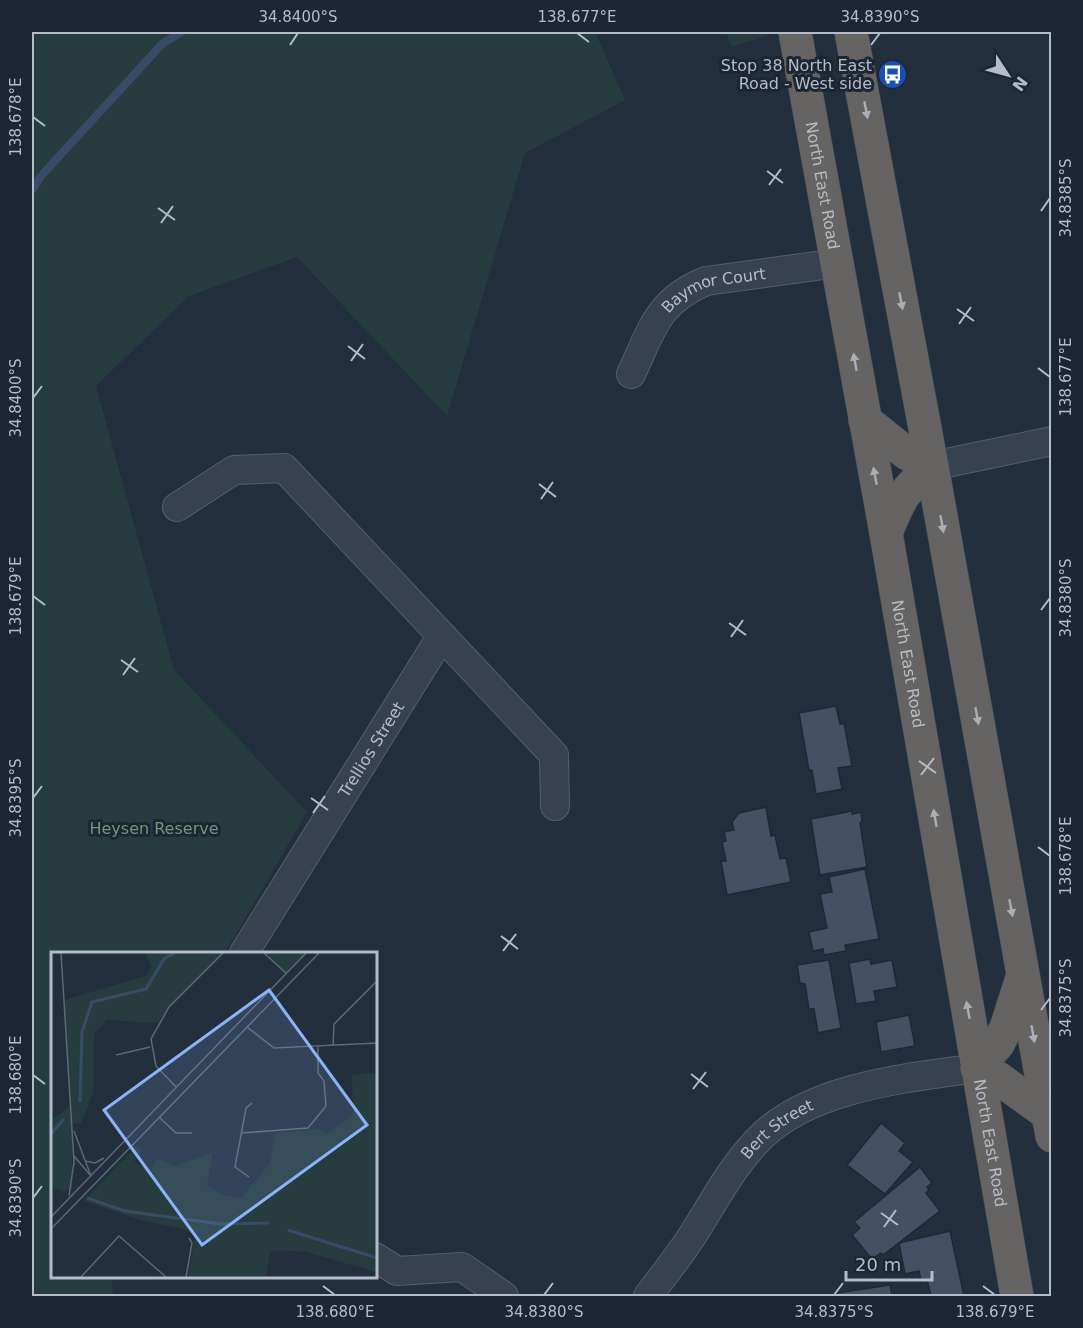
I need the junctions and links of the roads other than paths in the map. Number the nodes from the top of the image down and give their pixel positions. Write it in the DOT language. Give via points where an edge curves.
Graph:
graph roads {
  1 [pos="795,32"];
  2 [pos="851,32"];
  3 [pos="838,263"];
  4 [pos="631,374"];
  5 [pos="865,420"];
  6 [pos="1052,441"];
  7 [pos="932,466"];
  8 [pos="177,507"];
  9 [pos="886,533"];
  10 [pos="441,637"];
  11 [pos="555,806"];
  12 [pos="245,952"];
  13 [pos="1022,976"];
  14 [pos="977,1068"];
  15 [pos="1050,1125"];
  16 [pos="376,1258"];
  17 [pos="504,1296"];
  18 [pos="648,1296"];
  19 [pos="1017,1296"];
  1 -- 3 [label="highway, North East Road"];
  2 -- 7 [label="highway, one-way"];
  3 -- 4 [label="street, Baymor Court" via="706,281 686,289 656,320"];
  5 -- 3 [label="highway, North East Road, one-way"];
  5 -- 7 [label="highway" via="906,453"];
  9 -- 5 [label="highway, North East Road, one-way"];
  6 -- 7 [label="street"];
  7 -- 9 [label="highway" via="899,499"];
  7 -- 13 [label="highway, one-way"];
  8 -- 10 [label="street" via="234,470 284,468"];
  14 -- 9 [label="highway, North East Road, one-way"];
  10 -- 11 [label="street" via="554,755"];
  10 -- 12 [label="street, Trellios Street"];
  13 -- 14 [label="highway" via="1006,1028"];
  13 -- 15 [label="highway, one-way"];
  14 -- 15 [label="highway" via="998,1078"];
  14 -- 18 [label="street, Bert Street" via="860,1089 786,1117 742,1157 693,1235"];
  14 -- 19 [label="highway, North East Road"];
  16 -- 17 [label="street" via="397,1271 462,1267"];
}
